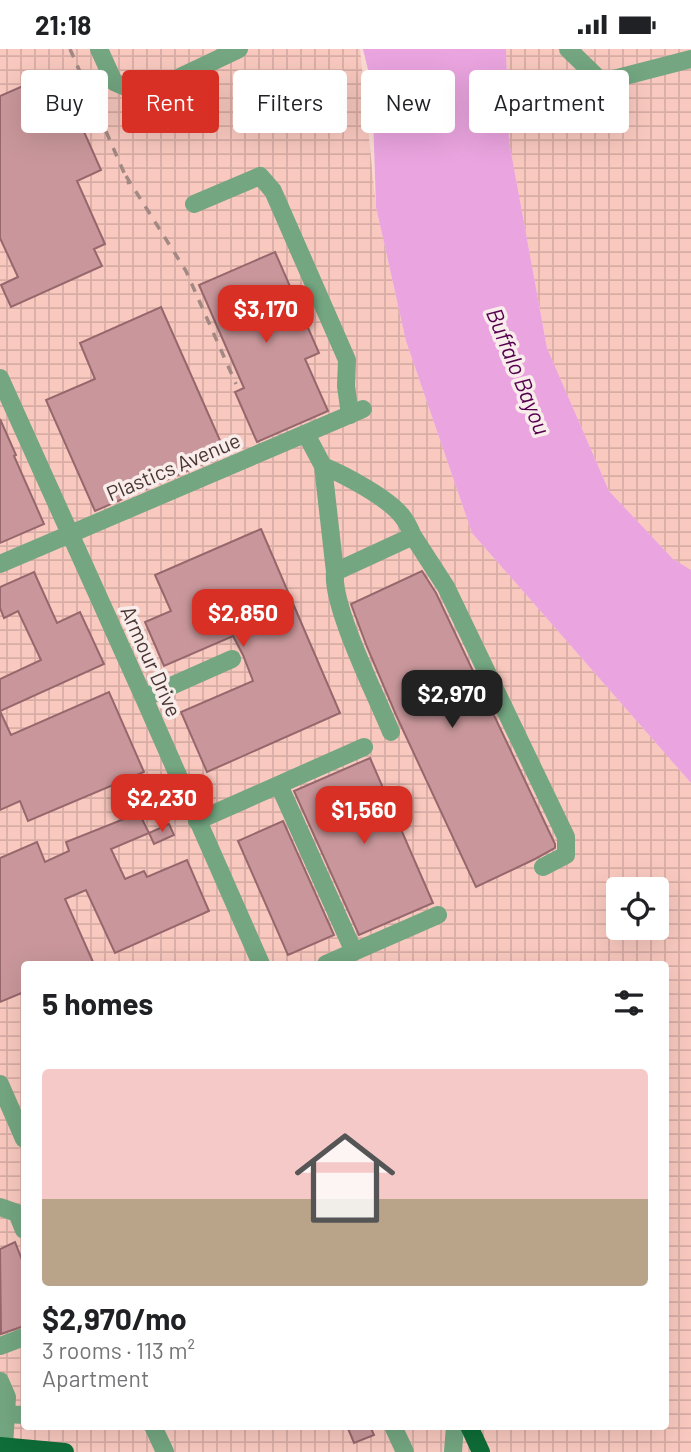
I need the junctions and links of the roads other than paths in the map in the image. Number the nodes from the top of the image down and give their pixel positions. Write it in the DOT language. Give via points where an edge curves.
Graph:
graph roads {
  1 [pos="99,49"];
  2 [pos="568,49"];
  3 [pos="229,51"];
  4 [pos="691,59"];
  5 [pos="194,204"];
  6 [pos="0,378"];
  7 [pos="306,434"];
  8 [pos="323,466"];
  9 [pos="70,534"];
  10 [pos="413,536"];
  11 [pos="0,564"];
  12 [pos="335,572"];
  13 [pos="232,659"];
  14 [pos="144,698"];
  15 [pos="391,732"];
  16 [pos="364,747"];
  17 [pos="279,785"];
  18 [pos="197,821"];
  19 [pos="542,867"];
  20 [pos="438,915"];
  21 [pos="354,952"];
  22 [pos="260,961"];
  23 [pos="333,961"];
  24 [pos="0,1084"];
  25 [pos="21,1130"];
  26 [pos="21,1338"];
  27 [pos="0,1346"];
  28 [pos="0,1381"];
  29 [pos="6,1414"];
  30 [pos="21,1415"];
  31 [pos="155,1430"];
  32 [pos="395,1430"];
  33 [pos="455,1430"];
  34 [pos="470,1430"];
  35 [pos="2,1448"];
  36 [pos="65,1452"];
  37 [pos="164,1452"];
  38 [pos="405,1452"];
  39 [pos="453,1452"];
  40 [pos="481,1452"];
  1 -- 3 [label="street" via="114,82 136,92 155,89"];
  2 -- 4 [label="street" via="602,82"];
  5 -- 7 [label="street, Plastics Avenue" via="260,176 274,191 347,361 346,386 356,412"];
  6 -- 9 [label="street, Armour Drive"];
  7 -- 8 [label="street"];
  7 -- 9 [label="street, Plastics Avenue"];
  8 -- 10 [label="street" via="344,474 401,515"];
  8 -- 12 [label="street"];
  9 -- 11 [label="street, Plastics Avenue"];
  9 -- 14 [label="street, Armour Drive"];
  10 -- 12 [label="street"];
  10 -- 19 [label="street" via="446,587 566,837 566,855"];
  12 -- 15 [label="street" via="341,611"];
  13 -- 14 [label="street"];
  14 -- 18 [label="street, Armour Drive"];
  16 -- 17 [label="street"];
  17 -- 18 [label="street"];
  17 -- 21 [label="street"];
  18 -- 22 [label="street, Armour Drive"];
  20 -- 21 [label="street"];
  21 -- 23 [label="street"];
  24 -- 25 [label="street"];
  26 -- 27 [label="street"];
  28 -- 29 [label="street" via="7,1397"];
  29 -- 30 [label="street"];
  29 -- 35 [label="street"];
  31 -- 37 [label="street"];
  32 -- 38 [label="street"];
  33 -- 39 [label="street"];
  34 -- 40 [label="main road"];
  35 -- 36 [label="main road"];
}
